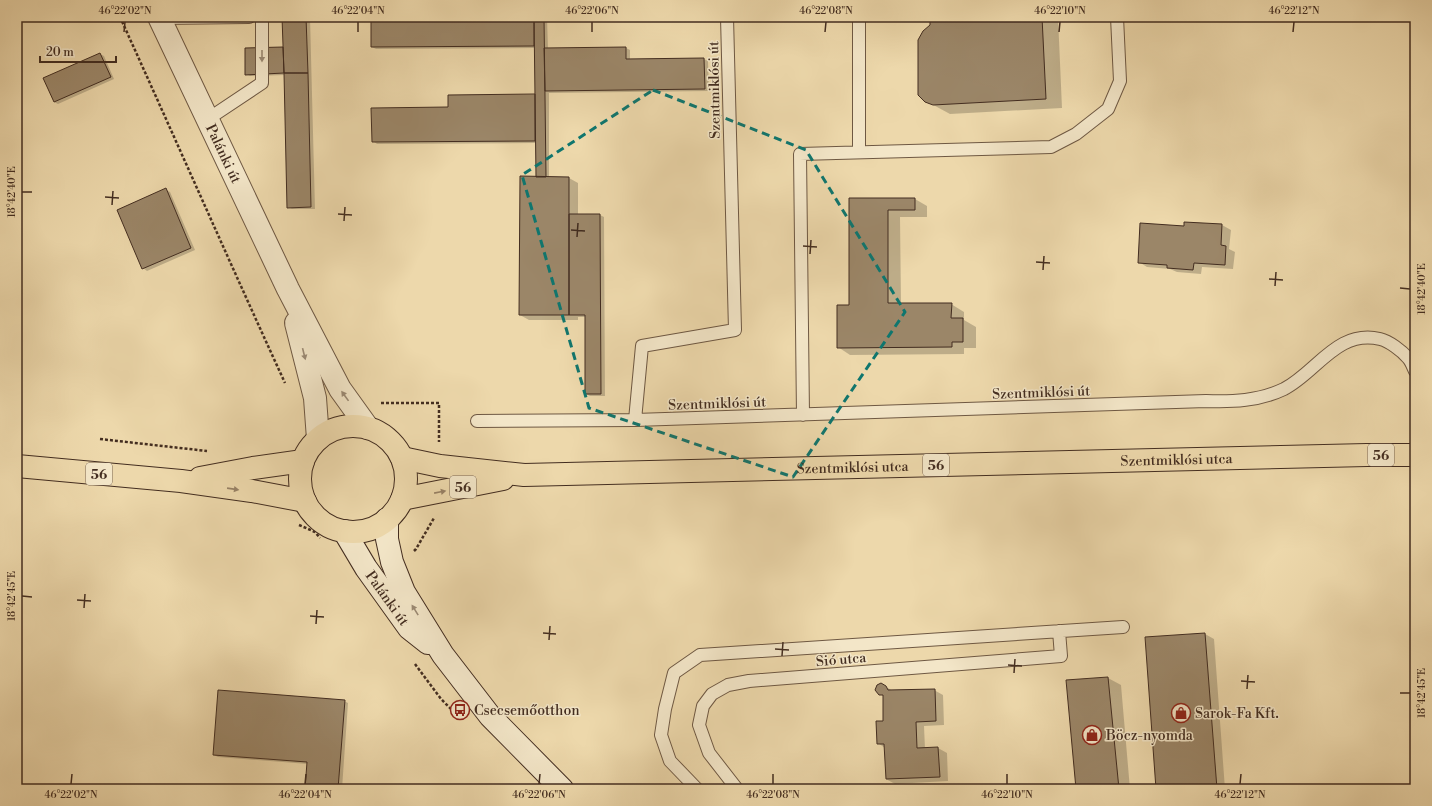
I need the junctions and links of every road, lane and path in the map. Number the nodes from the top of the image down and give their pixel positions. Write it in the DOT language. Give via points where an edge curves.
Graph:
graph roads {
  1 [pos="160,17"];
  2 [pos="249,17"];
  3 [pos="262,17"];
  4 [pos="728,17"];
  5 [pos="859,17"];
  6 [pos="1117,17"];
  7 [pos="208,119"];
  8 [pos="860,152"];
  9 [pos="288,289"];
  10 [pos="1415,371"];
  11 [pos="803,415"];
  12 [pos="635,420"];
  13 [pos="477,421"];
  14 [pos="368,428"];
  15 [pos="100,439"];
  16 [pos="318,439"];
  17 [pos="207,451"];
  18 [pos="1415,455"];
  19 [pos="402,458"];
  20 [pos="303,461"];
  21 [pos="17,466"];
  22 [pos="524,475"];
  23 [pos="181,481"];
  24 [pos="402,499"];
  25 [pos="305,501"];
  26 [pos="387,520"];
  27 [pos="344,531"];
  28 [pos="1123,627"];
  29 [pos="1059,631"];
  30 [pos="443,655"];
  31 [pos="562,789"];
  32 [pos="697,789"];
  33 [pos="737,789"];
  1 -- 2 [label="lane"];
  1 -- 7 [label="street, Palánki út"];
  3 -- 7 [label="lane, one-way" via="262,83"];
  4 -- 12 [label="lane, Szentmiklósi út" via="735,330 642,346"];
  5 -- 8 [label="lane"];
  6 -- 8 [label="lane" via="1120,81 1108,109 1076,134 1050,147"];
  7 -- 9 [label="street, Palánki út"];
  8 -- 11 [label="lane" via="800,154"];
  14 -- 9 [label="street, Palánki út, one-way" via="340,389"];
  9 -- 16 [label="street, Palánki út, one-way" via="315,398"];
  10 -- 11 [label="lane, Szentmiklósi út" via="1408,358 1388,341 1372,337 1354,338 1284,389 1257,398 1237,401"];
  11 -- 12 [label="lane, Szentmiklósi út"];
  12 -- 13 [label="lane, Szentmiklósi út"];
  14 -- 16 [label="main road" via="341,427"];
  14 -- 19 [label="main road" via="382,434 394,445"];
  15 -- 17 [label="path"];
  16 -- 20 [label="main road"];
  18 -- 22 [label="main road, Szentmiklósi utca / 56"];
  19 -- 22 [label="main road, 56" via="440,466"];
  19 -- 24 [label="main road" via="406,486"];
  20 -- 23 [label="main road, 56"];
  20 -- 25 [label="main road" via="300,475"];
  21 -- 23 [label="main road, 56"];
  24 -- 22 [label="main road, 56, one-way"];
  23 -- 25 [label="main road, 56, one-way"];
  24 -- 26 [label="main road"];
  25 -- 27 [label="main road" via="314,515 328,526"];
  26 -- 27 [label="main road" via="374,528 360,532"];
  30 -- 26 [label="street, Palánki út, one-way" via="404,592 392,562 387,539"];
  27 -- 30 [label="street, Palánki út" via="366,568 409,628"];
  28 -- 29 [label="lane"];
  29 -- 32 [label="lane" via="700,655 674,673 660,735 670,761"];
  29 -- 33 [label="lane, Sió utca" via="1061,656 749,681 728,685 712,694 703,706 699,724 708,753"];
  30 -- 31 [label="street, Palánki út" via="490,716"];
}
